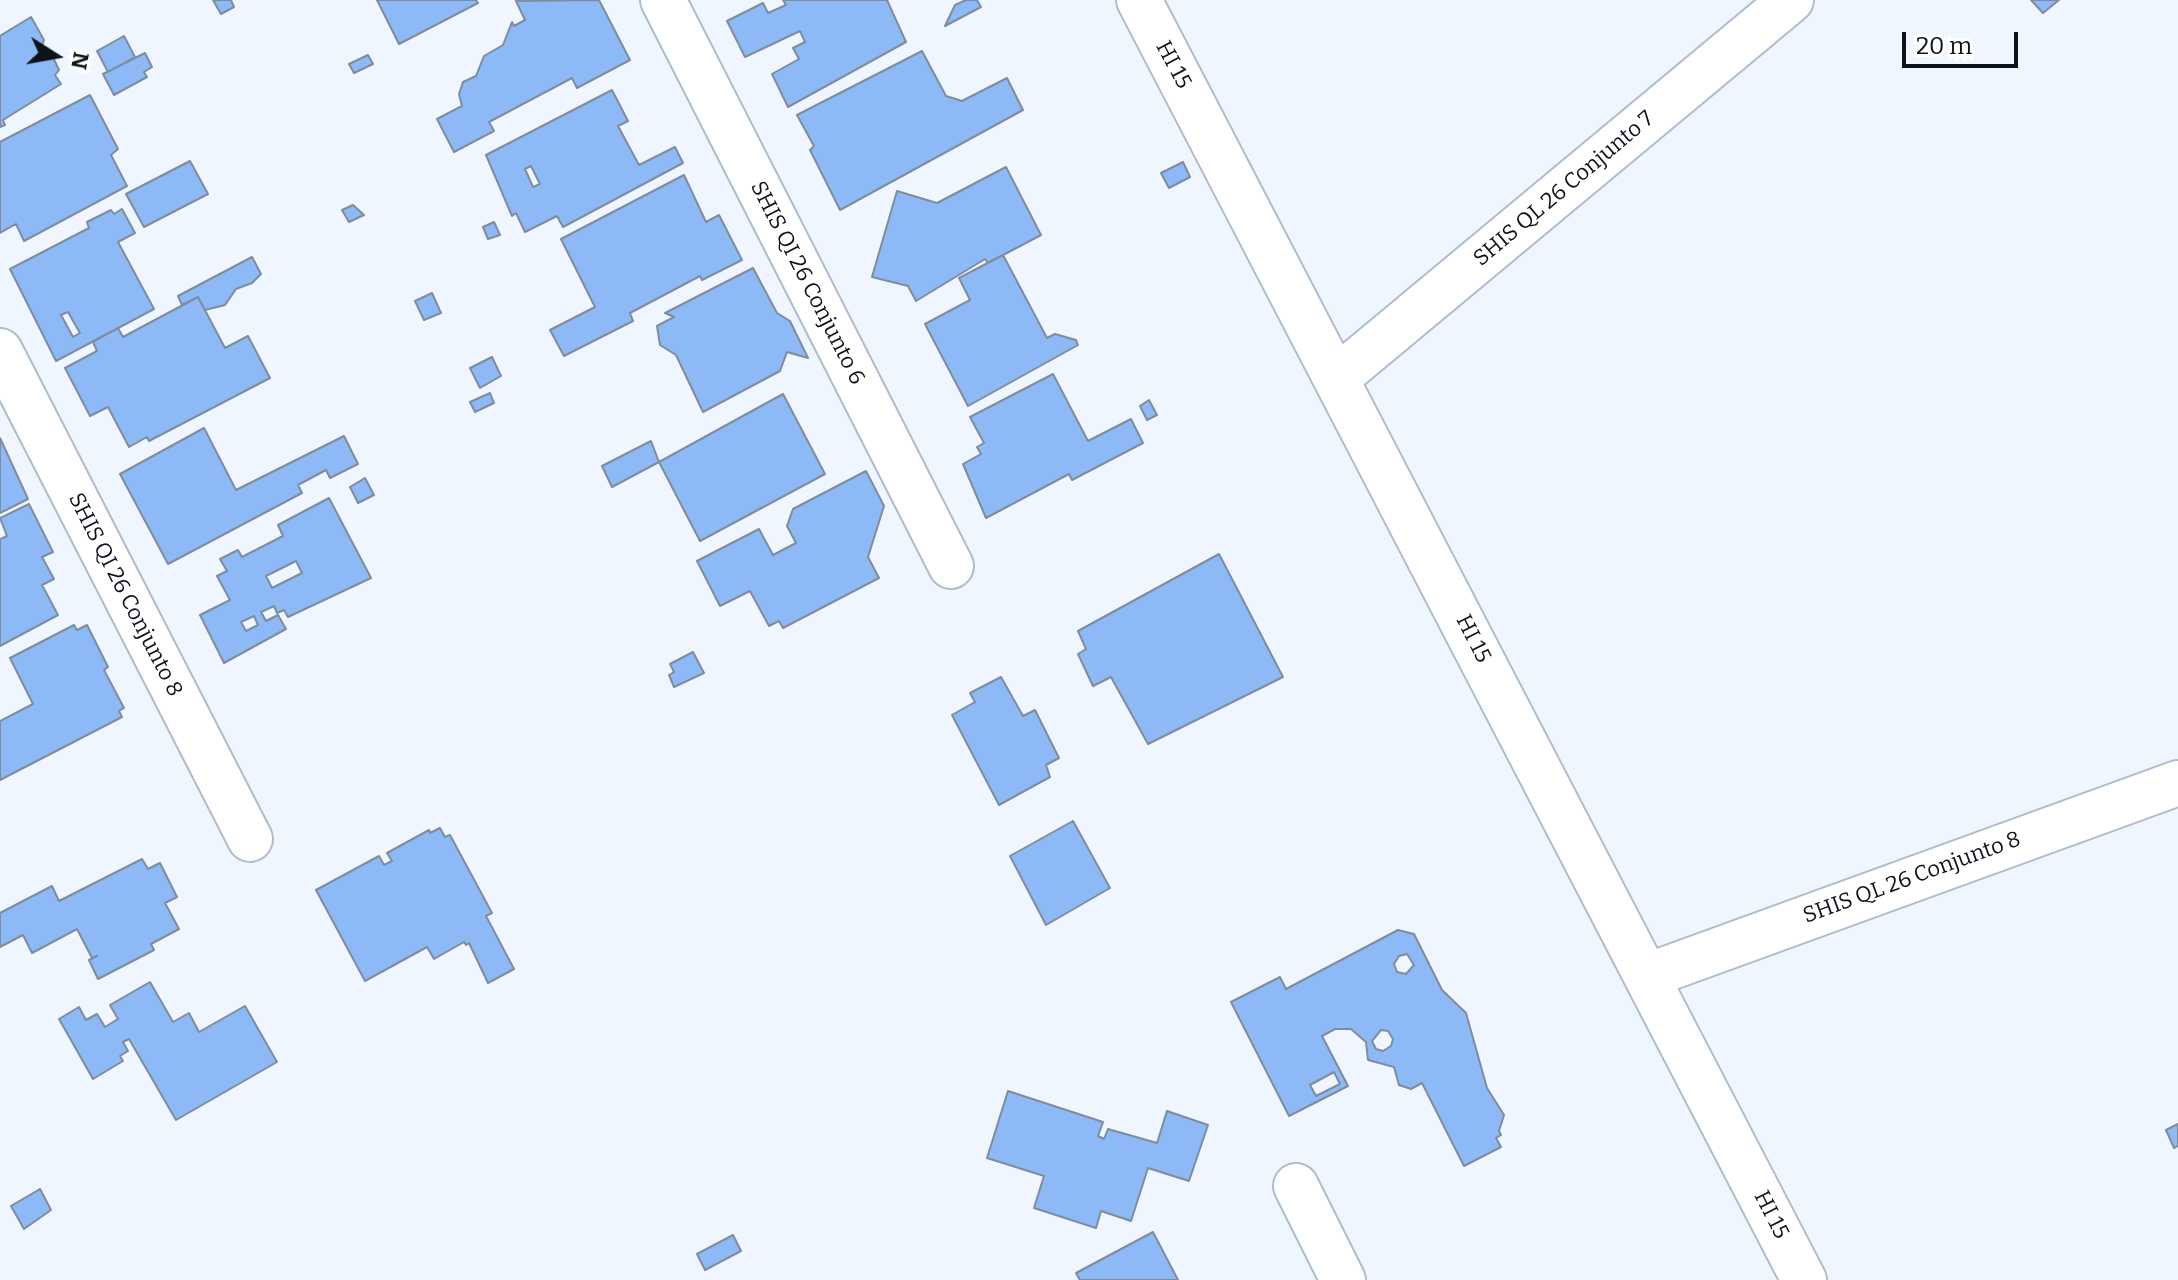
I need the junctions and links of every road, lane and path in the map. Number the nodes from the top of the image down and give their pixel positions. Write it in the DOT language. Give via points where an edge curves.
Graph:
graph roads {
  1 [pos="663,0"];
  2 [pos="1139,0"];
  3 [pos="1791,0"];
  4 [pos="0,351"];
  5 [pos="1338,377"];
  6 [pos="951,566"];
  7 [pos="2178,783"];
  8 [pos="250,839"];
  9 [pos="1647,976"];
  10 [pos="1296,1186"];
  11 [pos="1343,1280"];
  12 [pos="1804,1280"];
  1 -- 6 [label="street, SHIS QI 26 Conjunto 6"];
  2 -- 5 [label="street, HI 15"];
  3 -- 5 [label="street, SHIS QL 26 Conjunto 7"];
  4 -- 8 [label="street, SHIS QI 26 Conjunto 8"];
  5 -- 9 [label="street, HI 15"];
  7 -- 9 [label="street, SHIS QL 26 Conjunto 8"];
  9 -- 12 [label="street, HI 15"];
  10 -- 11 [label="street"];
}
